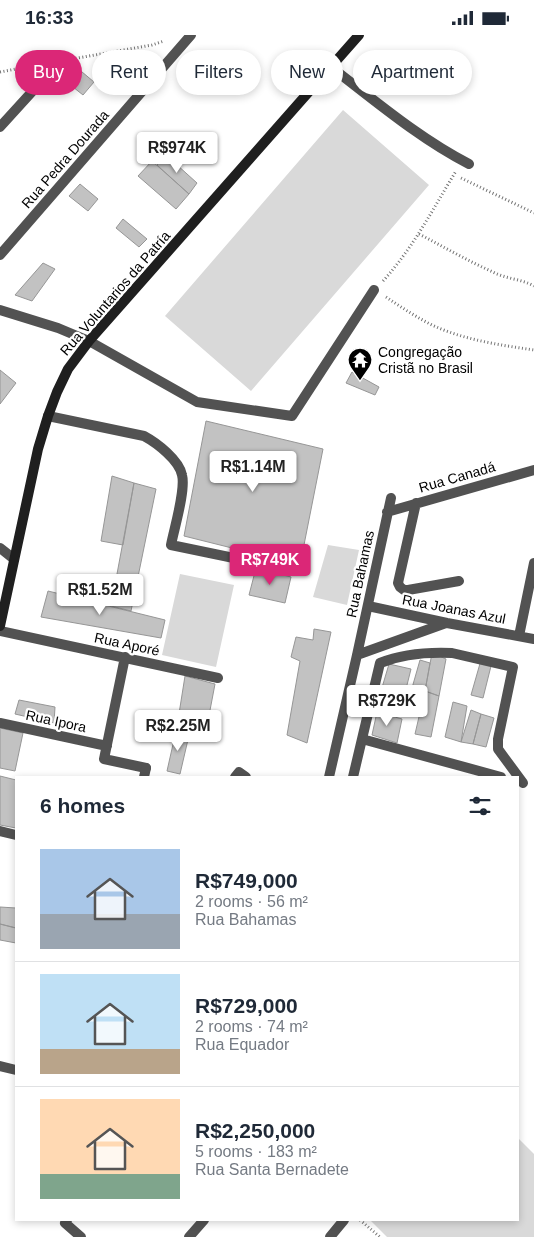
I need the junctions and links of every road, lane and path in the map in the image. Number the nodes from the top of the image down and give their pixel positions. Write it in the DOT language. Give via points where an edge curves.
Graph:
graph roads {
  1 [pos="191,35"];
  2 [pos="359,35"];
  3 [pos="168,40"];
  4 [pos="343,53"];
  5 [pos="82,57"];
  6 [pos="15,69"];
  7 [pos="0,72"];
  8 [pos="343,77"];
  9 [pos="29,95"];
  10 [pos="305,95"];
  11 [pos="0,127"];
  12 [pos="465,162"];
  13 [pos="454,175"];
  14 [pos="534,213"];
  15 [pos="419,234"];
  16 [pos="0,255"];
  17 [pos="534,286"];
  18 [pos="374,290"];
  19 [pos="0,310"];
  20 [pos="89,341"];
  21 [pos="534,350"];
  22 [pos="48,416"];
  23 [pos="534,470"];
  24 [pos="391,498"];
  25 [pos="416,503"];
  26 [pos="387,512"];
  27 [pos="0,548"];
  28 [pos="14,559"];
  29 [pos="253,562"];
  30 [pos="534,563"];
  31 [pos="459,581"];
  32 [pos="368,606"];
  33 [pos="447,623"];
  34 [pos="0,626"];
  35 [pos="0,631"];
  36 [pos="519,636"];
  37 [pos="534,639"];
  38 [pos="357,655"];
  39 [pos="125,657"];
  40 [pos="218,678"];
  41 [pos="0,723"];
  42 [pos="362,739"];
  43 [pos="107,746"];
  44 [pos="145,773"];
  45 [pos="329,776"];
  46 [pos="353,776"];
  47 [pos="497,776"];
  48 [pos="515,776"];
  49 [pos="520,783"];
  50 [pos="534,786"];
  51 [pos="0,831"];
  52 [pos="15,835"];
  53 [pos="0,1067"];
  54 [pos="15,1068"];
  55 [pos="66,1221"];
  56 [pos="203,1221"];
  57 [pos="361,1221"];
  58 [pos="339,1222"];
  59 [pos="81,1237"];
  60 [pos="189,1237"];
  61 [pos="330,1237"];
  62 [pos="380,1237"];
  1 -- 16 [label="street, Rua Pedra Dourada"];
  2 -- 4 [label="street, Rua Voluntarios da Patría"];
  3 -- 5 [label="path"];
  6 -- 7 [label="path"];
  8 -- 12 [label="street"];
  9 -- 11 [label="street"];
  10 -- 20 [label="street, Rua Voluntarios da Patría"];
  12 -- 13 [label="path"];
  13 -- 14 [label="path"];
  13 -- 15 [label="path"];
  15 -- 17 [label="path" via="494,273"];
  15 -- 18 [label="path" via="398,265"];
  18 -- 20 [label="street" via="292,416 197,402"];
  18 -- 21 [label="path" via="432,325 486,342"];
  19 -- 20 [label="street"];
  20 -- 22 [label="street, Rua Voluntarios da Patría" via="68,369"];
  22 -- 28 [label="street, Rua Voluntarios da Patría"];
  22 -- 29 [label="street" via="144,436 157,443 182,474 183,485 171,545"];
  23 -- 25 [label="street, Rua Canadá"];
  24 -- 26 [label="street, Rua Bahamas"];
  25 -- 26 [label="street, Rua Canadá"];
  25 -- 31 [label="street" via="398,583 400,587 408,590"];
  26 -- 32 [label="street, Rua Bahamas"];
  27 -- 28 [label="street"];
  28 -- 34 [label="street, Rua Voluntarios da Patría"];
  30 -- 36 [label="street"];
  32 -- 33 [label="street, Rua Joanas Azul"];
  32 -- 38 [label="street, Rua Bahamas"];
  33 -- 36 [label="street, Rua Joanas Azul"];
  33 -- 38 [label="street"];
  35 -- 39 [label="street, Rua Aporé"];
  36 -- 37 [label="street, Rua Joanas Azul"];
  38 -- 45 [label="street, Rua Bahamas"];
  39 -- 40 [label="street, Rua Aporé"];
  39 -- 43 [label="street"];
  41 -- 43 [label="street, Rua Ipora"];
  42 -- 46 [label="street"];
  42 -- 47 [label="street"];
  42 -- 48 [label="street" via="380,663 408,656 452,653 513,667 498,749"];
  43 -- 44 [label="street" via="104,759"];
  49 -- 50 [label="street"];
  51 -- 52 [label="street"];
  53 -- 54 [label="street"];
  55 -- 59 [label="street"];
  56 -- 60 [label="street"];
  57 -- 62 [label="path"];
  58 -- 61 [label="street"];
}
